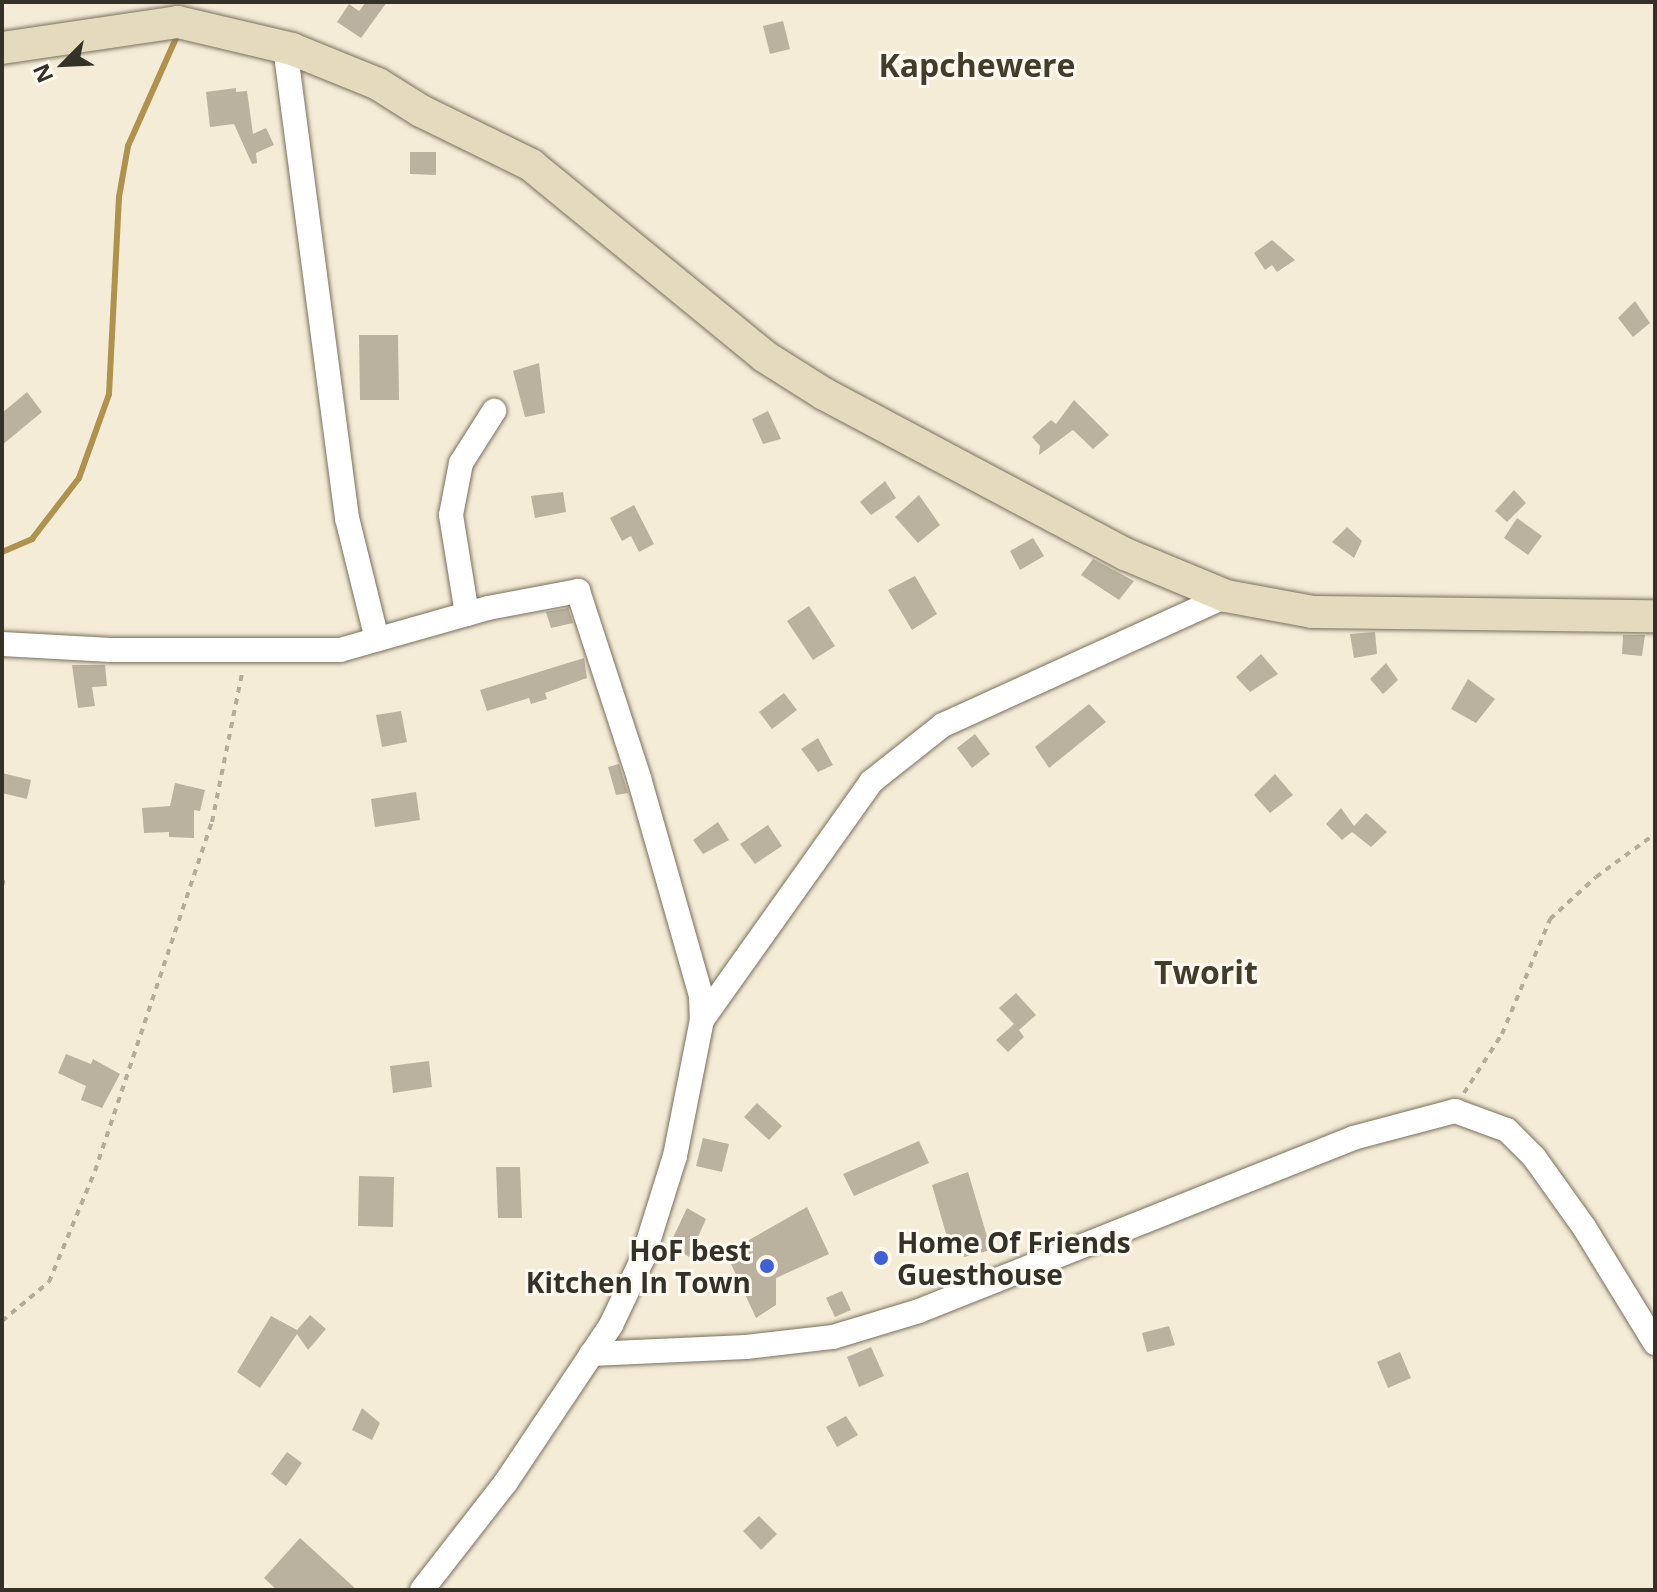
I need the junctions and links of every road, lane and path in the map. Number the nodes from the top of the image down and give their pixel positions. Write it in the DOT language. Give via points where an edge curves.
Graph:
graph roads {
  1 [pos="285,47"];
  2 [pos="2,48"];
  3 [pos="494,411"];
  4 [pos="1226,596"];
  5 [pos="467,614"];
  6 [pos="1655,616"];
  7 [pos="377,639"];
  8 [pos="2,644"];
  9 [pos="246,650"];
  10 [pos="1655,834"];
  11 [pos="4,879"];
  12 [pos="2,886"];
  13 [pos="702,1020"];
  14 [pos="1455,1111"];
  15 [pos="2,1321"];
  16 [pos="1655,1343"];
  17 [pos="591,1354"];
  18 [pos="422,1590"];
  1 -- 2 [label="street" via="178,22"];
  1 -- 4 [label="street" via="378,84 531,165 764,356 850,410 1112,548"];
  1 -- 7 [label="street" via="347,518"];
  3 -- 5 [label="street" via="461,463 451,515"];
  4 -- 6 [label="street" via="1312,612"];
  4 -- 13 [label="street" via="943,725 901,756 871,782"];
  5 -- 7 [label="street"];
  5 -- 13 [label="street" via="578,591 639,778 701,995"];
  7 -- 9 [label="street" via="340,650"];
  8 -- 9 [label="street"];
  9 -- 15 [label="path" via="212,822 95,1171 49,1282"];
  10 -- 14 [label="path" via="1550,919 1502,1034"];
  11 -- 12 [label="path"];
  13 -- 17 [label="street" via="675,1156 643,1258"];
  14 -- 16 [label="street" via="1507,1130 1534,1157"];
  14 -- 17 [label="street" via="1353,1138 919,1311 833,1337"];
  17 -- 18 [label="street" via="506,1482"];
}
